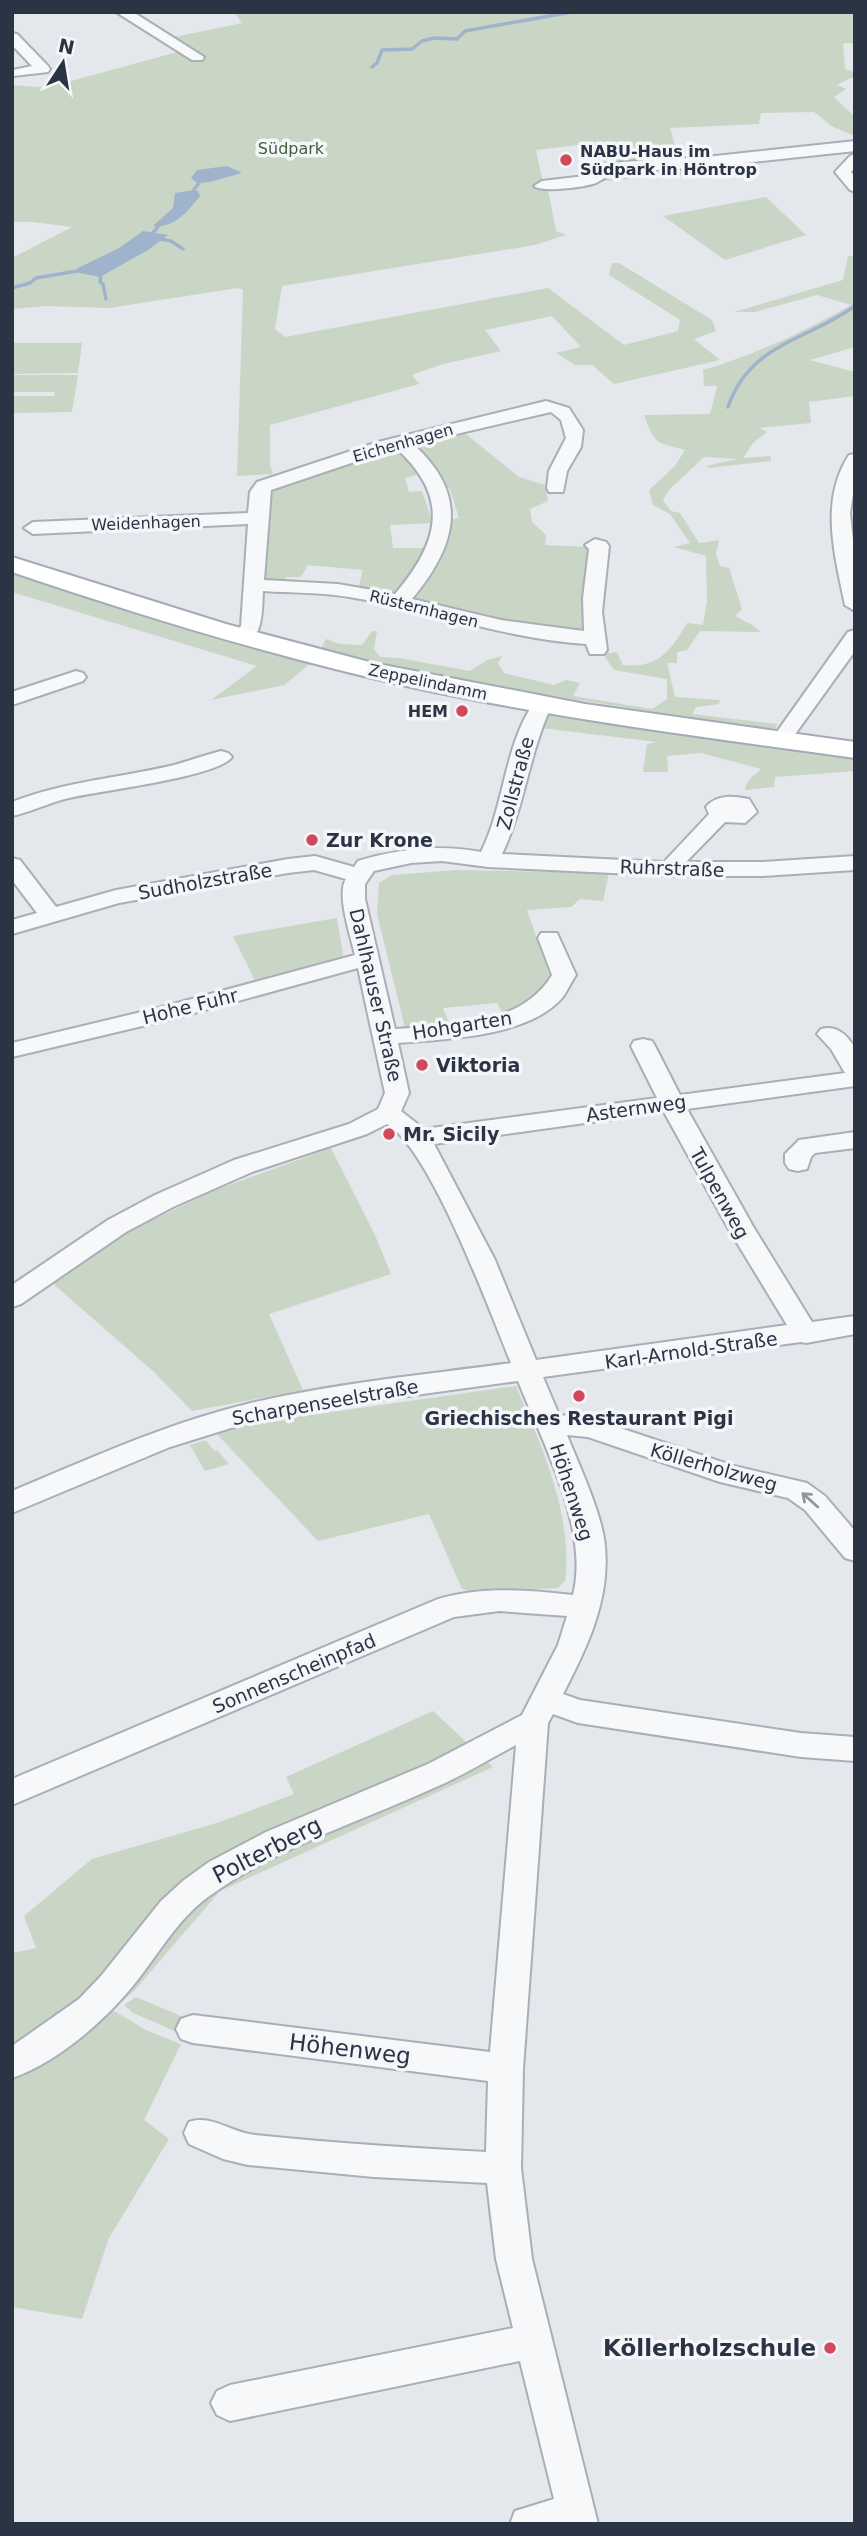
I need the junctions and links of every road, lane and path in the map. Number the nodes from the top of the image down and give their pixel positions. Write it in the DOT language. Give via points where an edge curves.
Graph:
graph roads {
  1 [pos="122,12"];
  2 [pos="12,37"];
  3 [pos="197,57"];
  4 [pos="18,72"];
  5 [pos="855,146"];
  6 [pos="855,159"];
  7 [pos="542,186"];
  8 [pos="855,187"];
  9 [pos="400,442"];
  10 [pos="855,459"];
  11 [pos="850,481"];
  12 [pos="556,488"];
  13 [pos="258,517"];
  14 [pos="33,528"];
  15 [pos="595,545"];
  16 [pos="12,564"];
  17 [pos="254,585"];
  18 [pos="399,602"];
  19 [pos="855,605"];
  20 [pos="242,636"];
  21 [pos="855,636"];
  22 [pos="595,644"];
  23 [pos="76,677"];
  24 [pos="12,699"];
  25 [pos="542,705"];
  26 [pos="781,740"];
  27 [pos="855,750"];
  28 [pos="221,757"];
  29 [pos="12,810"];
  30 [pos="720,815"];
  31 [pos="488,860"];
  32 [pos="855,863"];
  33 [pos="12,865"];
  34 [pos="675,869"];
  35 [pos="360,876"];
  36 [pos="50,914"];
  37 [pos="12,927"];
  38 [pos="549,938"];
  39 [pos="367,960"];
  40 [pos="829,1034"];
  41 [pos="385,1037"];
  42 [pos="642,1046"];
  43 [pos="12,1050"];
  44 [pos="855,1070"];
  45 [pos="855,1079"];
  46 [pos="671,1104"];
  47 [pos="388,1114"];
  48 [pos="418,1138"];
  49 [pos="855,1140"];
  50 [pos="798,1163"];
  51 [pos="12,1298"];
  52 [pos="855,1325"];
  53 [pos="806,1334"];
  54 [pos="528,1372"];
  55 [pos="549,1424"];
  56 [pos="12,1503"];
  57 [pos="855,1550"];
  58 [pos="585,1607"];
  59 [pos="539,1711"];
  60 [pos="855,1749"];
  61 [pos="12,1793"];
  62 [pos="193,2029"];
  63 [pos="12,2064"];
  64 [pos="506,2069"];
  65 [pos="201,2133"];
  66 [pos="503,2168"];
  67 [pos="534,2341"];
  68 [pos="230,2403"];
  69 [pos="578,2518"];
  70 [pos="528,2524"];
  1 -- 3 [label="street"];
  2 -- 4 [label="street" via="43,69"];
  5 -- 7 [label="street" via="622,166 589,180"];
  6 -- 8 [label="street" via="843,172"];
  9 -- 12 [label="street, Eichenhagen" via="546,406 558,408 575,430 573,446 556,474"];
  9 -- 13 [label="street, Eichenhagen" via="262,488"];
  9 -- 18 [label="street" via="435,484 443,524 431,561"];
  10 -- 11 [label="street"];
  11 -- 19 [label="street" via="839,525"];
  13 -- 14 [label="street, Weidenhagen"];
  13 -- 17 [label="street"];
  15 -- 22 [label="street, Rüsternhagen" via="599,546 592,592"];
  16 -- 20 [label="main road, Zeppelindamm"];
  17 -- 18 [label="street, Rüsternhagen" via="332,589"];
  17 -- 20 [label="street" via="251,627"];
  18 -- 22 [label="street, Rüsternhagen"];
  20 -- 25 [label="main road, Zeppelindamm" via="422,682"];
  21 -- 26 [label="street"];
  23 -- 24 [label="street"];
  25 -- 26 [label="main road, Zeppelindamm"];
  25 -- 31 [label="street, Zollstraße" via="530,729 503,832"];
  26 -- 27 [label="main road, Zeppelindamm"];
  28 -- 29 [label="street" via="192,769 46,797"];
  30 -- 34 [label="street" via="675,861"];
  31 -- 34 [label="street, Ruhrstraße"];
  31 -- 35 [label="street, Ruhrstraße" via="393,867"];
  32 -- 34 [label="street, Ruhrstraße" via="769,870"];
  33 -- 36 [label="street"];
  35 -- 36 [label="street, Sudholzstraße" via="303,864 116,897"];
  35 -- 39 [label="street, Dahlhauser Straße" via="354,884 354,899"];
  36 -- 37 [label="street, Sudholzstraße"];
  38 -- 41 [label="street, Hohgarten" via="564,975 552,995 536,1008 499,1022"];
  39 -- 41 [label="street, Dahlhauser Straße"];
  39 -- 43 [label="street, Hohe Fuhr"];
  40 -- 44 [label="street"];
  41 -- 47 [label="street, Dahlhauser Straße" via="397,1093"];
  42 -- 46 [label="street, Tulpenweg"];
  45 -- 46 [label="street, Asternweg"];
  46 -- 48 [label="street, Asternweg"];
  46 -- 53 [label="street, Tulpenweg" via="731,1215"];
  47 -- 48 [label="street, Höhenweg"];
  47 -- 51 [label="street" via="358,1129 243,1166 164,1201 117,1226"];
  48 -- 54 [label="street, Höhenweg" via="479,1255"];
  49 -- 50 [label="street" via="808,1146 798,1154"];
  52 -- 53 [label="street, Karl-Arnold-Straße"];
  53 -- 54 [label="street, Karl-Arnold-Straße"];
  54 -- 55 [label="street, Höhenweg"];
  54 -- 56 [label="street, Scharpenseelstraße" via="248,1413 160,1440"];
  57 -- 55 [label="street, Köllerholzweg, one-way" via="815,1503 797,1490 730,1475 590,1428"];
  55 -- 58 [label="street, Höhenweg" via="591,1545"];
  58 -- 59 [label="street, Höhenweg" via="573,1645"];
  58 -- 61 [label="street, Sonnenscheinpfad" via="507,1600 448,1608"];
  59 -- 60 [label="street" via="591,1713"];
  59 -- 63 [label="street, Polterberg" via="427,1778 226,1868 182,1901 78,2021"];
  59 -- 64 [label="street, Höhenweg"];
  62 -- 64 [label="street, Höhenweg"];
  64 -- 66 [label="street, Höhenweg"];
  65 -- 66 [label="street" via="248,2150"];
  66 -- 67 [label="street, Höhenweg" via="514,2259"];
  67 -- 68 [label="street"];
  67 -- 69 [label="street, Höhenweg"];
  69 -- 70 [label="street"];
}
